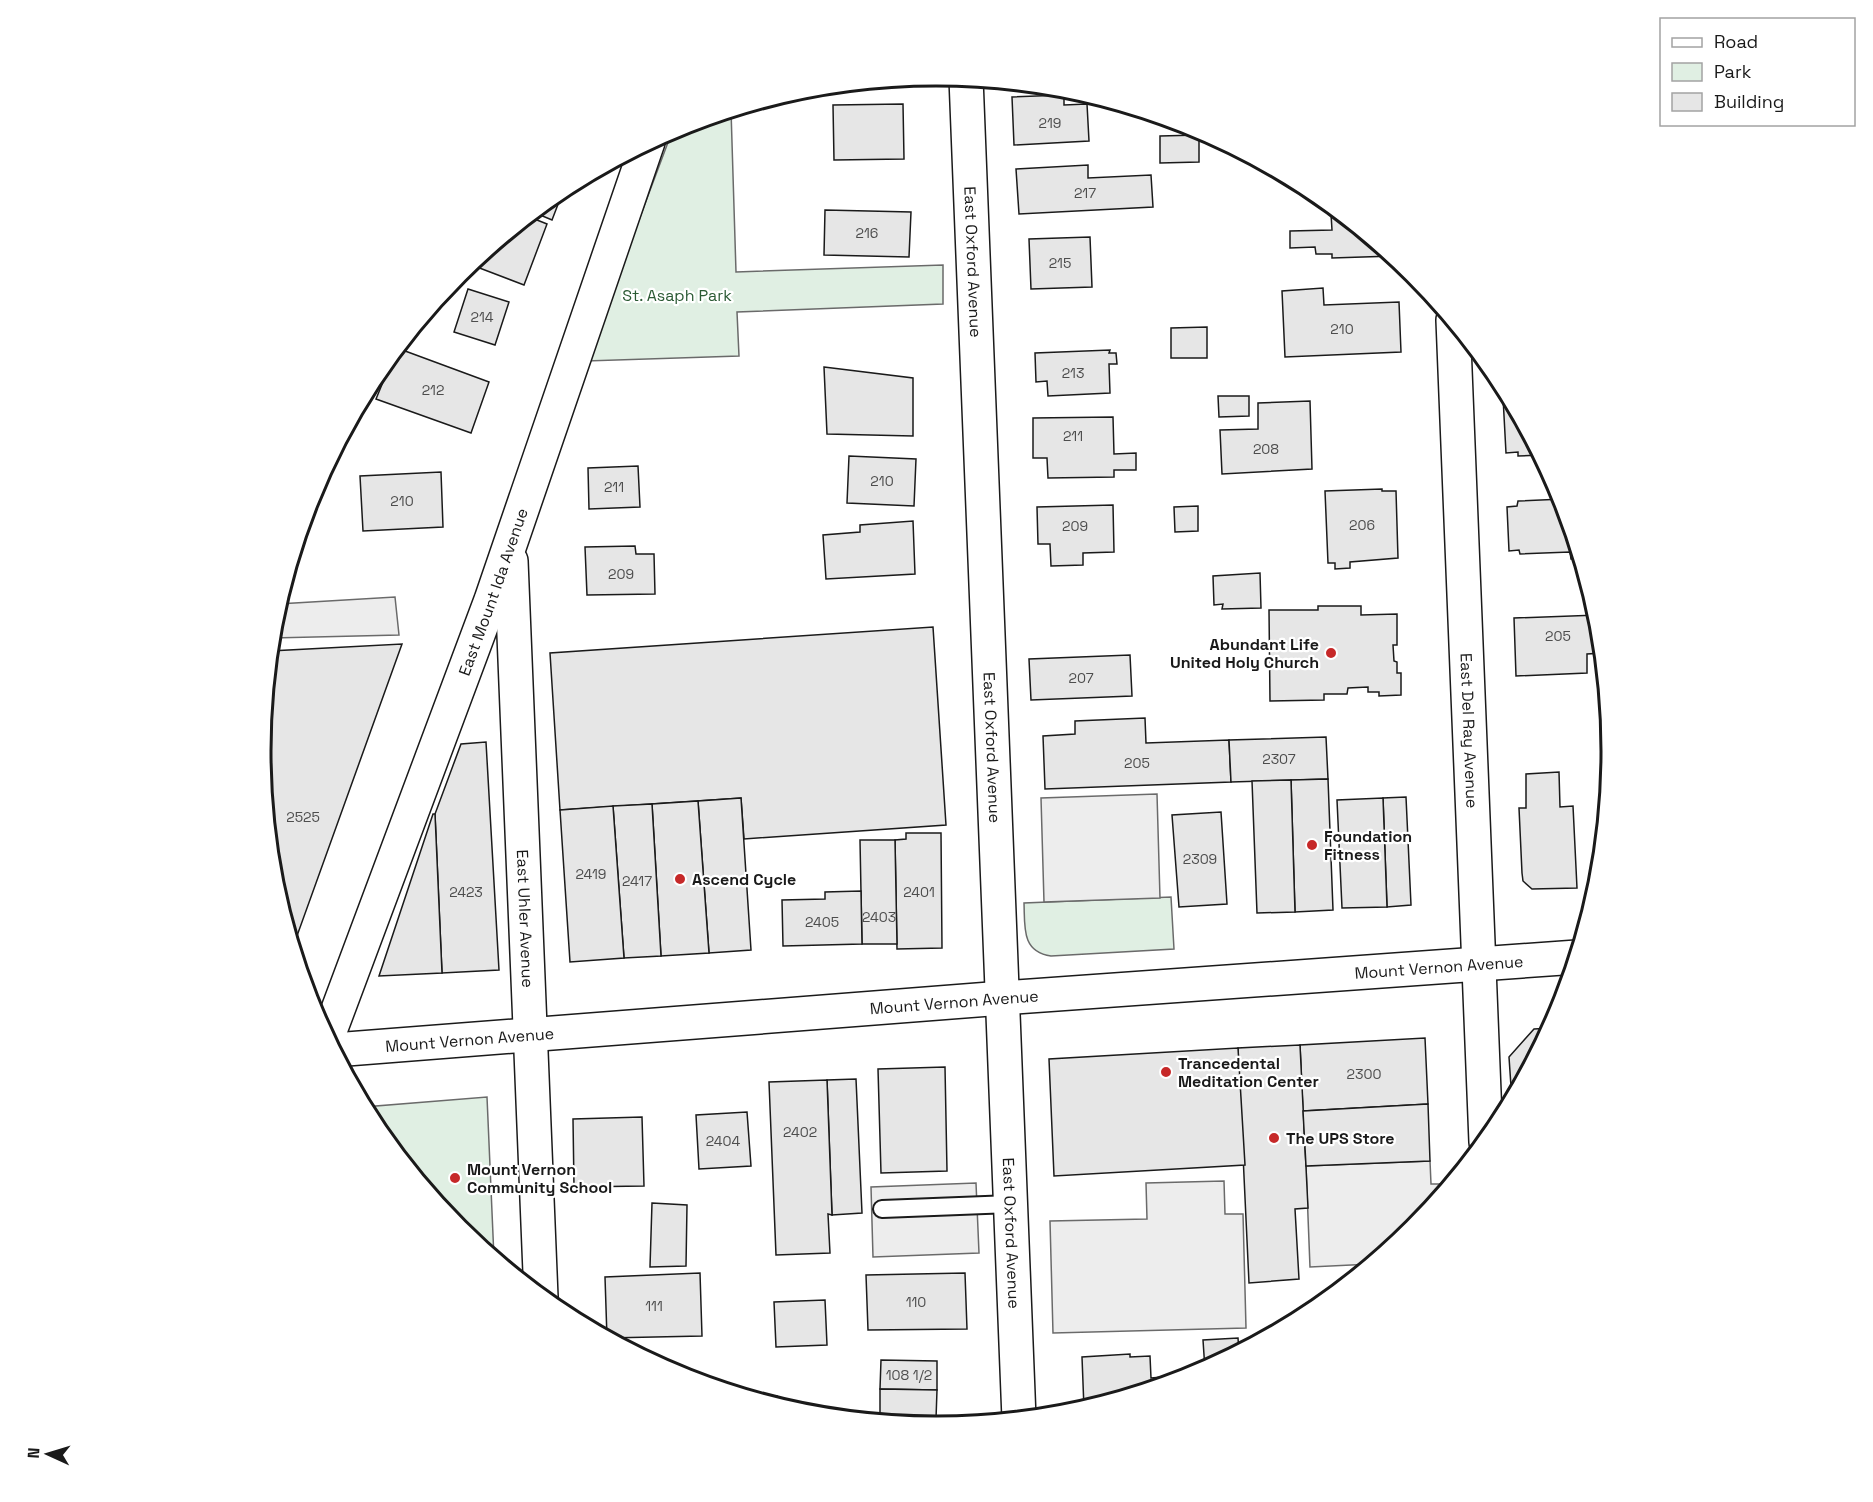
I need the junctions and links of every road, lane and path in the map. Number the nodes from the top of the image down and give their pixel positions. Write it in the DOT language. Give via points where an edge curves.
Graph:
graph roads {
  1 [pos="966,87"];
  2 [pos="644,153"];
  3 [pos="1455,334"];
  4 [pos="510,542"];
  5 [pos="1569,958"];
  6 [pos="1480,964"];
  7 [pos="1003,998"];
  8 [pos="332,1027"];
  9 [pos="531,1033"];
  10 [pos="342,1049"];
  11 [pos="1485,1127"];
  12 [pos="1011,1204"];
  13 [pos="882,1209"];
  14 [pos="541,1286"];
  15 [pos="1019,1411"];
  1 -- 7 [label="street, East Oxford Avenue"];
  2 -- 4 [label="street, East Mount Ida Avenue"];
  3 -- 6 [label="street, East Del Ray Avenue"];
  4 -- 8 [label="street, East Mount Ida Avenue"];
  4 -- 9 [label="street, East Uhler Avenue"];
  5 -- 6 [label="street, Mount Vernon Avenue"];
  6 -- 7 [label="street, Mount Vernon Avenue"];
  6 -- 11 [label="street, East Del Ray Avenue"];
  7 -- 9 [label="street, Mount Vernon Avenue"];
  7 -- 12 [label="street, East Oxford Avenue"];
  9 -- 10 [label="street, Mount Vernon Avenue"];
  9 -- 14 [label="street, East Uhler Avenue"];
  12 -- 13 [label="lane"];
  12 -- 15 [label="street, East Oxford Avenue"];
}
